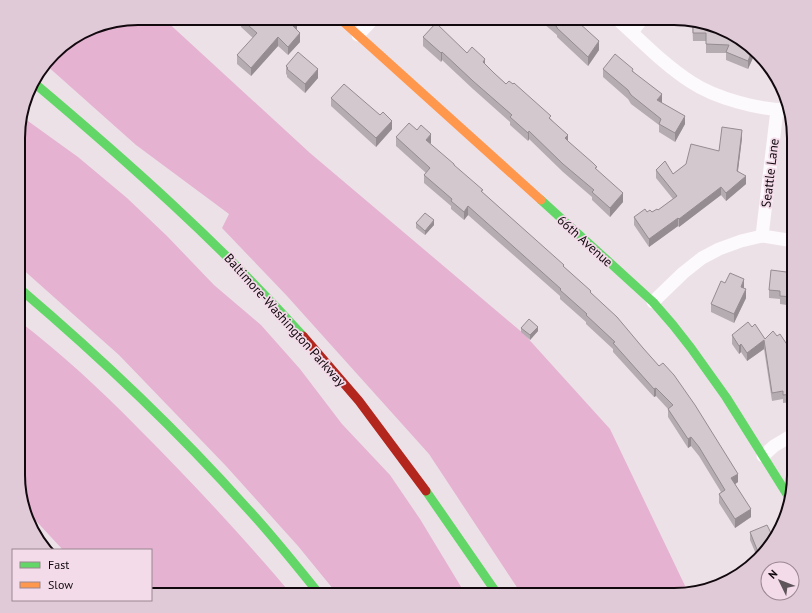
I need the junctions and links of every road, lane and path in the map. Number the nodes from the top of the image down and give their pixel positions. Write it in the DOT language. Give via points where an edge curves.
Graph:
graph roads {
  1 [pos="347,25"];
  2 [pos="367,25"];
  3 [pos="624,25"];
  4 [pos="638,25"];
  5 [pos="632,32"];
  6 [pos="358,35"];
  7 [pos="38,86"];
  8 [pos="782,110"];
  9 [pos="762,236"];
  10 [pos="787,240"];
  11 [pos="25,293"];
  12 [pos="653,302"];
  13 [pos="787,438"];
  14 [pos="763,456"];
  15 [pos="786,492"];
  16 [pos="314,588"];
  17 [pos="493,588"];
  1 -- 6 [label="main road, 66th Avenue"];
  2 -- 6 [label="street"];
  3 -- 5 [label="street"];
  4 -- 5 [label="street"];
  5 -- 8 [label="street" via="659,58 692,82 719,96 751,106"];
  6 -- 12 [label="main road, 66th Avenue"];
  7 -- 17 [label="main road, Baltimore-Washington Parkway" via="145,177 210,238 281,312 337,375 399,453 452,525"];
  8 -- 9 [label="street, Seattle Lane"];
  9 -- 10 [label="street"];
  9 -- 12 [label="street" via="719,249 702,258"];
  11 -- 16 [label="main road" via="96,355 181,439 222,481"];
  12 -- 14 [label="main road, 66th Avenue" via="711,375"];
  13 -- 14 [label="street"];
  14 -- 15 [label="main road, 66th Avenue"];
}
